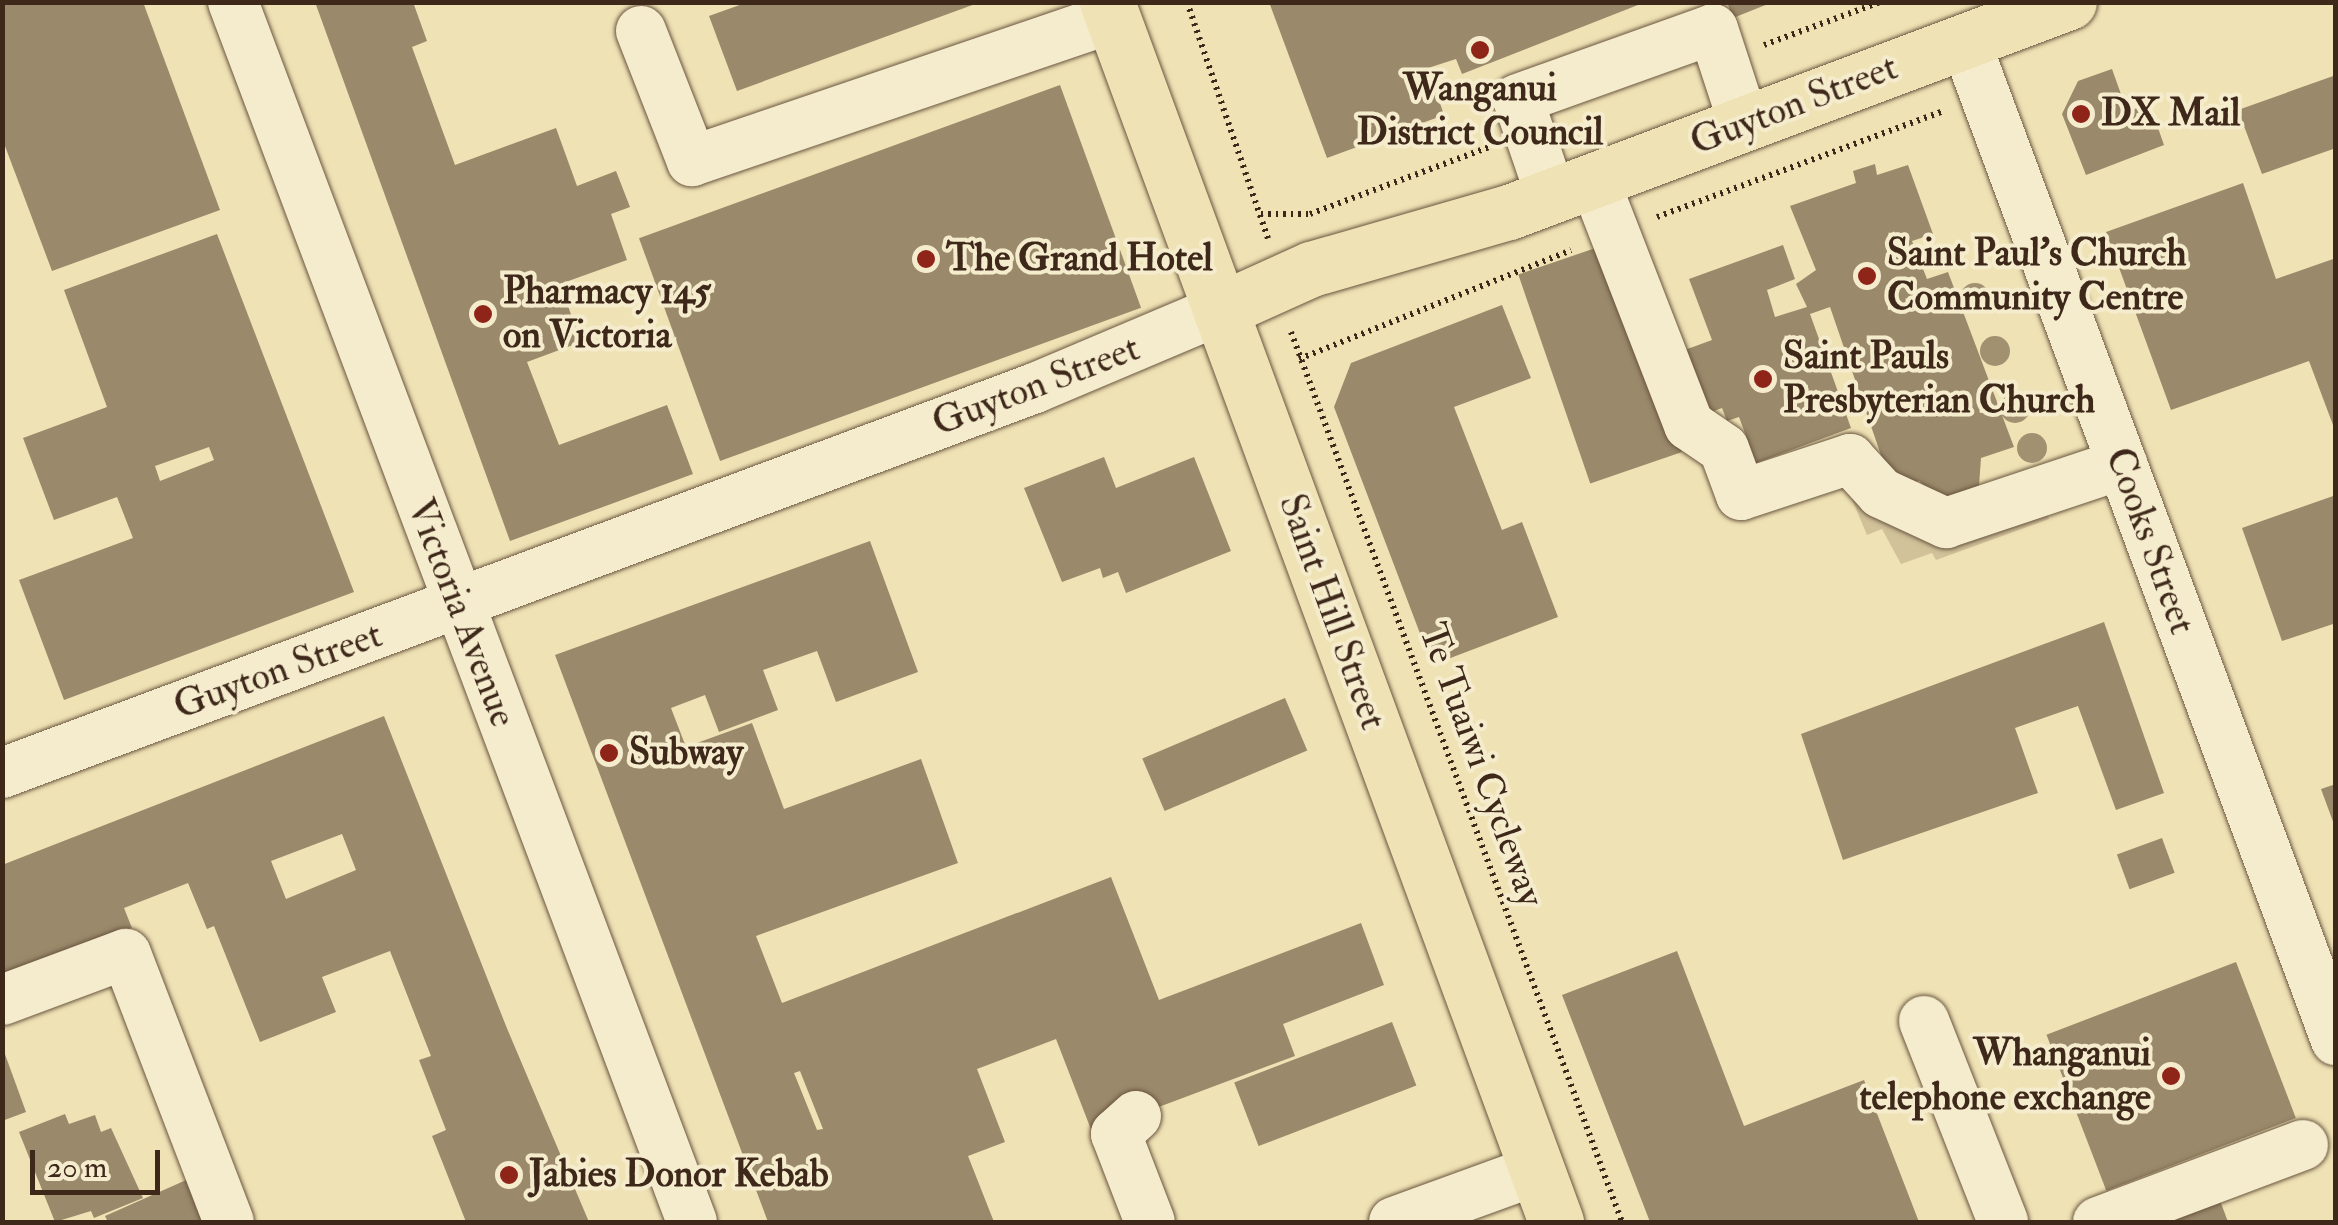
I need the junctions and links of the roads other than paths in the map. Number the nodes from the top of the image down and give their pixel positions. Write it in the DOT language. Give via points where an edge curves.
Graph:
graph roads {
  1 [pos="233,2"];
  2 [pos="2070,2"];
  3 [pos="1110,10"];
  4 [pos="641,32"];
  5 [pos="1965,42"];
  6 [pos="1744,124"];
  7 [pos="1572,188"];
  8 [pos="1220,310"];
  9 [pos="2122,464"];
  10 [pos="1989,472"];
  11 [pos="2058,484"];
  12 [pos="458,604"];
  13 [pos="2,773"];
  14 [pos="2,1000"];
  15 [pos="1924,1021"];
  16 [pos="2336,1040"];
  17 [pos="1136,1116"];
  18 [pos="2303,1146"];
  19 [pos="1537,1170"];
  20 [pos="229,1222"];
  21 [pos="692,1222"];
  22 [pos="1150,1222"];
  23 [pos="1394,1222"];
  24 [pos="1556,1222"];
  25 [pos="2004,1222"];
  26 [pos="2098,1222"];
  1 -- 12 [label="street, Victoria Avenue"];
  2 -- 5 [label="main road, Guyton Street"];
  3 -- 4 [label="street" via="692,161"];
  3 -- 8 [label="main road, Saint Hill Street"];
  5 -- 6 [label="main road, Guyton Street"];
  5 -- 9 [label="street, Cooks Street"];
  6 -- 7 [label="main road, Guyton Street"];
  6 -- 7 [label="street" via="1712,29 1518,99"];
  7 -- 8 [label="main road, Guyton Street" via="1311,269"];
  7 -- 11 [label="street" via="1689,425 1724,450 1741,495 1850,458 1881,494 1946,523"];
  8 -- 12 [label="street, Guyton Street" via="1035,388"];
  8 -- 19 [label="main road, Saint Hill Street"];
  9 -- 11 [label="street"];
  9 -- 16 [label="street, Cooks Street"];
  10 -- 11 [label="street"];
  12 -- 13 [label="street, Guyton Street"];
  12 -- 21 [label="street, Victoria Avenue"];
  14 -- 20 [label="street" via="126,954"];
  15 -- 25 [label="street"];
  17 -- 22 [label="street" via="1116,1134"];
  18 -- 26 [label="street"];
  19 -- 23 [label="street"];
  19 -- 24 [label="main road, Saint Hill Street"];
}
